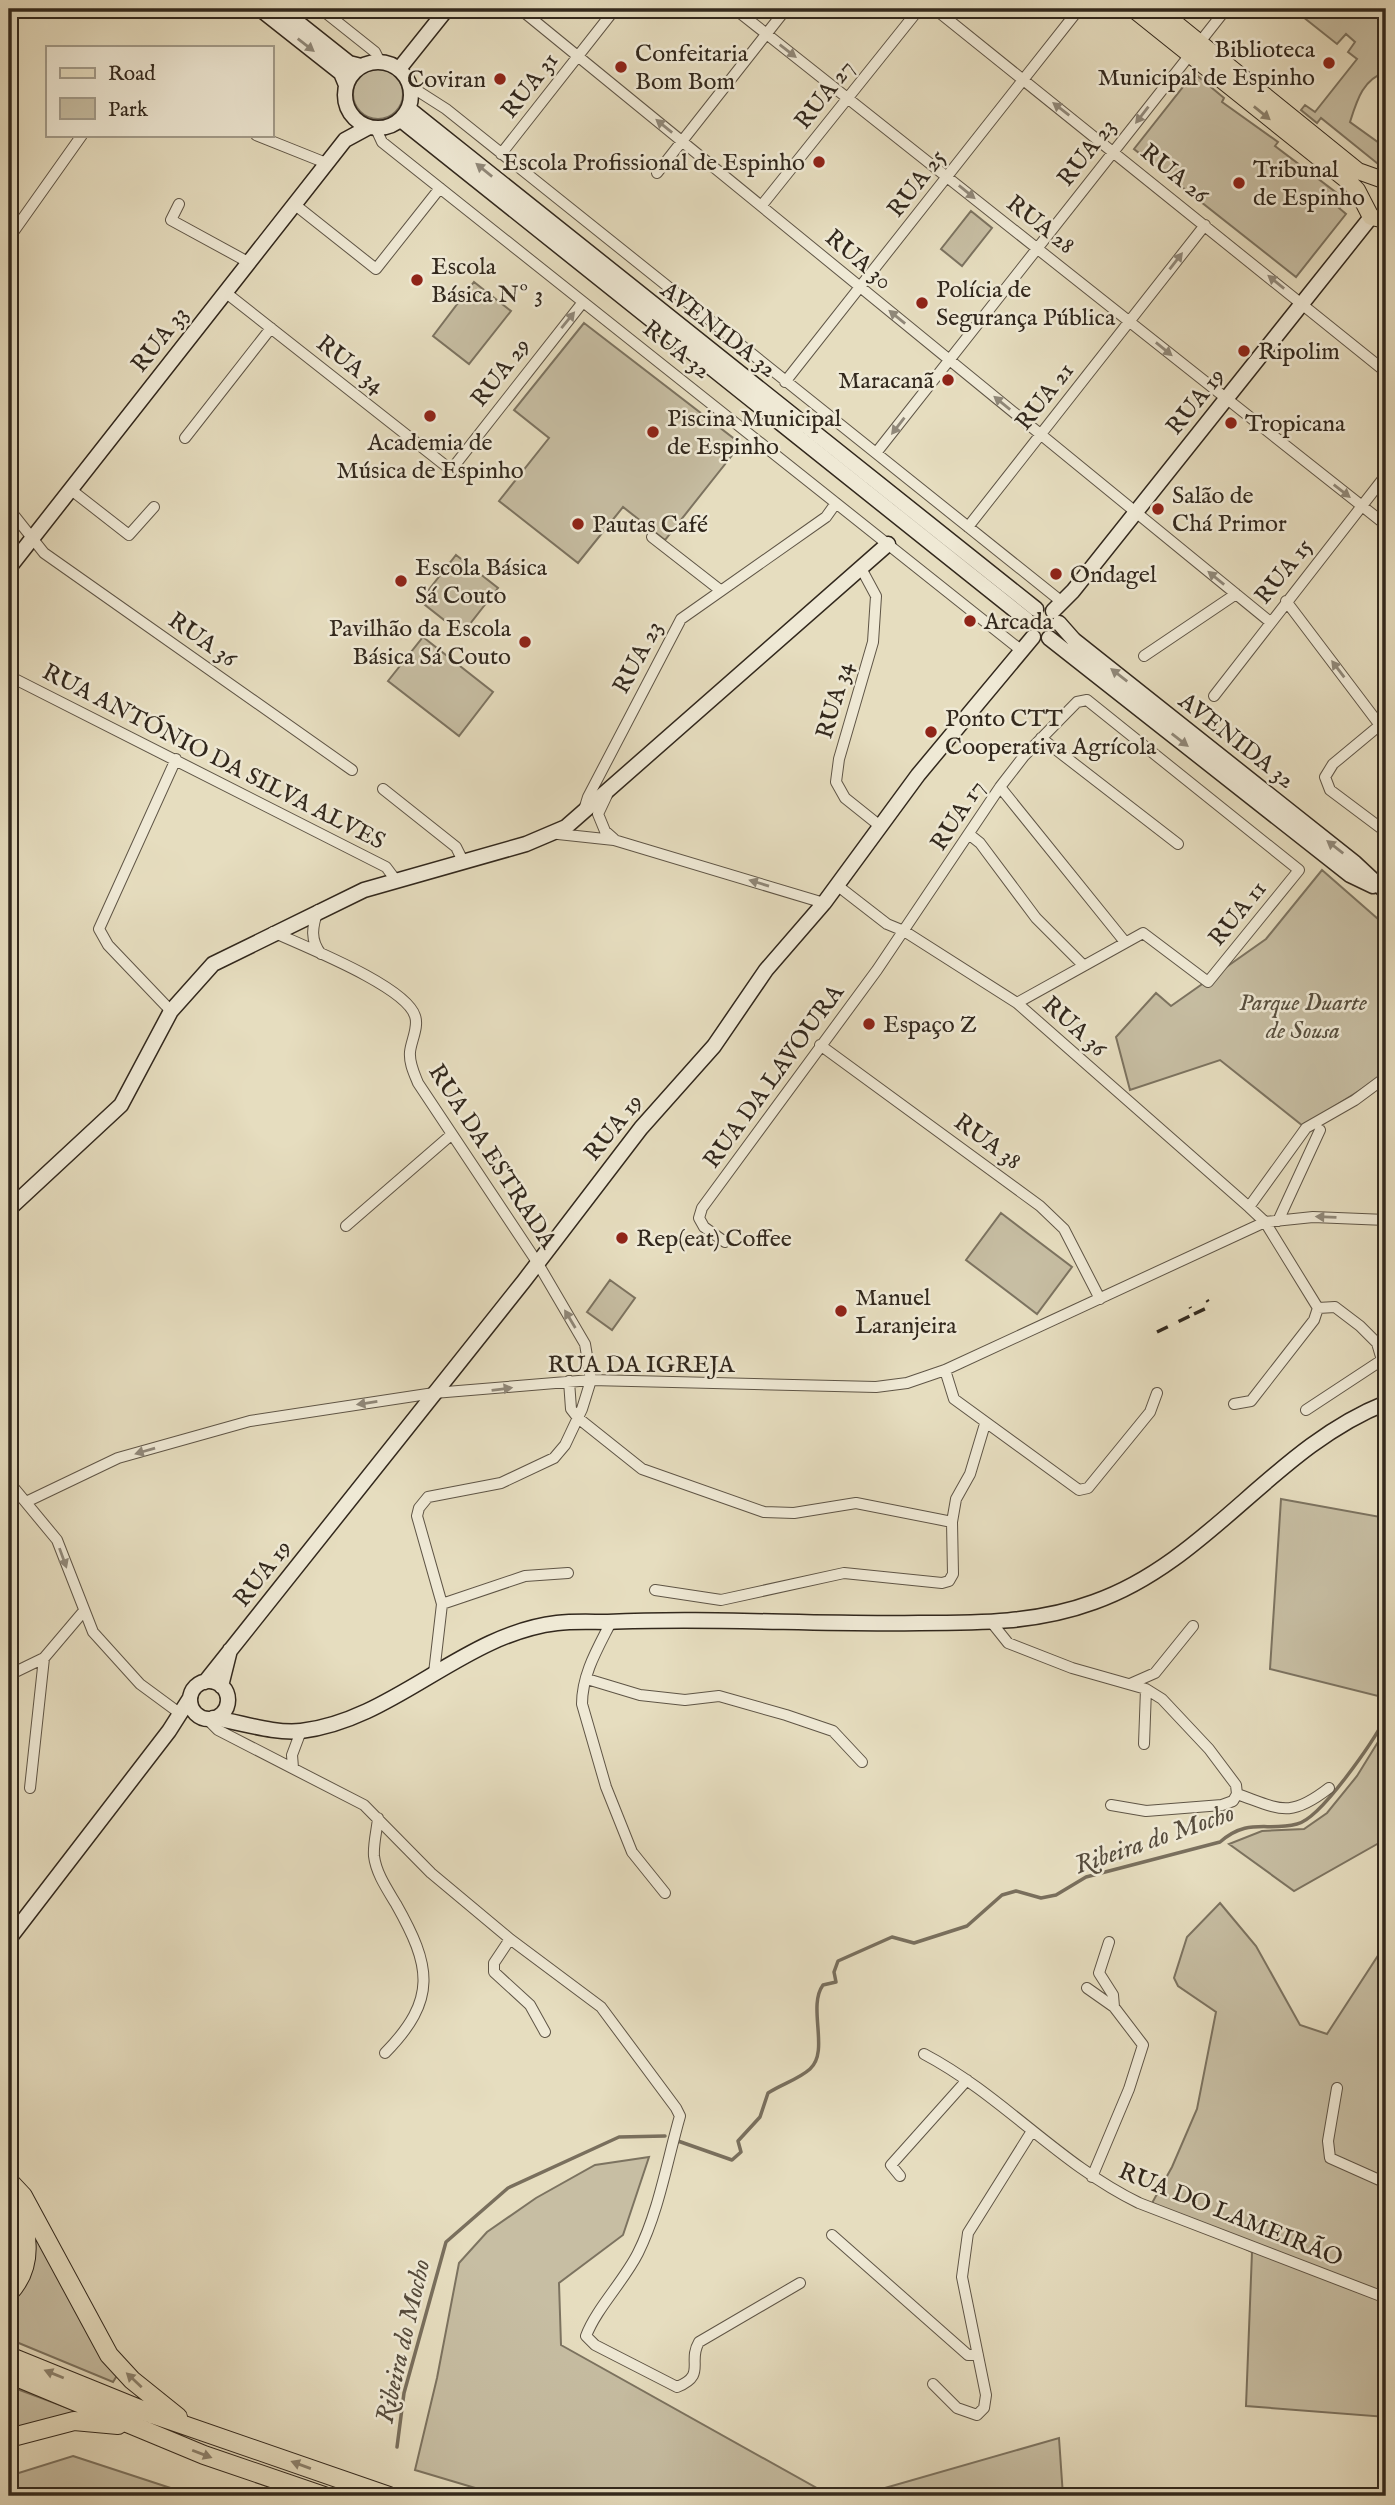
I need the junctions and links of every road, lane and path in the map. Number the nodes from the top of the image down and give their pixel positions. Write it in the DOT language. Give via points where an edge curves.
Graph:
graph roads {
  1 [pos="260,9"];
  2 [pos="281,9"];
  3 [pos="321,9"];
  4 [pos="447,9"];
  5 [pos="520,9"];
  6 [pos="615,9"];
  7 [pos="735,9"];
  8 [pos="786,9"];
  9 [pos="919,9"];
  10 [pos="935,9"];
  11 [pos="1079,9"];
  12 [pos="1133,9"];
  13 [pos="1158,9"];
  14 [pos="1226,9"];
  15 [pos="766,34"];
  16 [pos="1194,48"];
  17 [pos="578,57"];
  18 [pos="380,62"];
  19 [pos="361,66"];
  20 [pos="400,69"];
  21 [pos="1024,79"];
  22 [pos="346,85"];
  23 [pos="410,86"];
  24 [pos="848,98"];
  25 [pos="348,110"];
  26 [pos="405,115"];
  27 [pos="373,128"];
  28 [pos="81,136"];
  29 [pos="258,136"];
  30 [pos="345,140"];
  31 [pos="682,141"];
  32 [pos="1114,150"];
  33 [pos="500,154"];
  34 [pos="326,163"];
  35 [pos="657,173"];
  36 [pos="947,177"];
  37 [pos="1382,181"];
  38 [pos="440,188"];
  39 [pos="1362,199"];
  40 [pos="179,204"];
  41 [pos="294,204"];
  42 [pos="762,205"];
  43 [pos="1378,218"];
  44 [pos="1205,225"];
  45 [pos="9,238"];
  46 [pos="1037,248"];
  47 [pos="248,262"];
  48 [pos="861,287"];
  49 [pos="225,292"];
  50 [pos="583,302"];
  51 [pos="1301,303"];
  52 [pos="1130,321"];
  53 [pos="271,328"];
  54 [pos="950,360"];
  55 [pos="1386,372"];
  56 [pos="785,382"];
  57 [pos="1226,399"];
  58 [pos="1040,433"];
  59 [pos="185,438"];
  60 [pos="876,453"];
  61 [pos="451,470"];
  62 [pos="1386,475"];
  63 [pos="70,489"];
  64 [pos="836,503"];
  65 [pos="1362,506"];
  66 [pos="154,507"];
  67 [pos="9,509"];
  68 [pos="1136,512"];
  69 [pos="1386,525"];
  70 [pos="968,527"];
  71 [pos="653,537"];
  72 [pos="31,539"];
  73 [pos="888,544"];
  74 [pos="9,568"];
  75 [pos="862,570"];
  76 [pos="720,590"];
  77 [pos="1236,594"];
  78 [pos="1286,601"];
  79 [pos="1058,612"];
  80 [pos="1031,614"];
  81 [pos="1269,621"];
  82 [pos="1033,636"];
  83 [pos="1049,638"];
  84 [pos="1022,650"];
  85 [pos="1144,656"];
  86 [pos="9,676"];
  87 [pos="1214,695"];
  88 [pos="1383,722"];
  89 [pos="1041,738"];
  90 [pos="176,759"];
  91 [pos="352,770"];
  92 [pos="1000,787"];
  93 [pos="383,789"];
  94 [pos="610,790"];
  95 [pos="583,814"];
  96 [pos="880,826"];
  97 [pos="1386,832"];
  98 [pos="554,834"];
  99 [pos="970,835"];
  100 [pos="614,840"];
  101 [pos="1178,844"];
  102 [pos="463,861"];
  103 [pos="1299,870"];
  104 [pos="395,879"];
  105 [pos="838,886"];
  106 [pos="1386,893"];
  107 [pos="824,903"];
  108 [pos="318,910"];
  109 [pos="298,920"];
  110 [pos="904,931"];
  111 [pos="273,932"];
  112 [pos="312,934"];
  113 [pos="1125,942"];
  114 [pos="321,955"];
  115 [pos="1083,965"];
  116 [pos="1017,1003"];
  117 [pos="171,1011"];
  118 [pos="820,1045"];
  119 [pos="1386,1077"];
  120 [pos="1320,1130"];
  121 [pos="451,1135"];
  122 [pos="1249,1207"];
  123 [pos="9,1209"];
  124 [pos="1386,1220"];
  125 [pos="1279,1221"];
  126 [pos="1265,1222"];
  127 [pos="346,1226"];
  128 [pos="725,1242"];
  129 [pos="537,1262"];
  130 [pos="1100,1299"];
  131 [pos="1318,1308"];
  132 [pos="945,1370"];
  133 [pos="591,1380"];
  134 [pos="569,1381"];
  135 [pos="435,1393"];
  136 [pos="1157,1394"];
  137 [pos="1386,1403"];
  138 [pos="1234,1404"];
  139 [pos="1306,1410"];
  140 [pos="578,1418"];
  141 [pos="985,1424"];
  142 [pos="9,1482"];
  143 [pos="26,1502"];
  144 [pos="952,1522"];
  145 [pos="568,1573"];
  146 [pos="655,1590"];
  147 [pos="442,1604"];
  148 [pos="83,1612"];
  149 [pos="611,1622"];
  150 [pos="992,1623"];
  151 [pos="1192,1626"];
  152 [pos="231,1649"];
  153 [pos="44,1658"];
  154 [pos="433,1674"];
  155 [pos="9,1675"];
  156 [pos="587,1679"];
  157 [pos="205,1682"];
  158 [pos="1130,1684"];
  159 [pos="221,1686"];
  160 [pos="1146,1689"];
  161 [pos="190,1698"];
  162 [pos="228,1702"];
  163 [pos="178,1712"];
  164 [pos="207,1718"];
  165 [pos="242,1722"];
  166 [pos="169,1731"];
  167 [pos="300,1731"];
  168 [pos="1144,1744"];
  169 [pos="862,1762"];
  170 [pos="293,1768"];
  171 [pos="30,1788"];
  172 [pos="1329,1788"];
  173 [pos="1237,1794"];
  174 [pos="1111,1805"];
  175 [pos="378,1818"];
  176 [pos="665,1894"];
  177 [pos="9,1938"];
  178 [pos="510,1939"];
  179 [pos="1109,1942"];
  180 [pos="1087,1988"];
  181 [pos="1114,2007"];
  182 [pos="545,2032"];
  183 [pos="385,2053"];
  184 [pos="924,2054"];
  185 [pos="967,2080"];
  186 [pos="1337,2088"];
  187 [pos="1032,2131"];
  188 [pos="900,2176"];
  189 [pos="1093,2177"];
  190 [pos="9,2180"];
  191 [pos="1386,2183"];
  192 [pos="9,2198"];
  193 [pos="832,2235"];
  194 [pos="800,2284"];
  195 [pos="9,2293"];
  196 [pos="1386,2298"];
  197 [pos="978,2355"];
  198 [pos="9,2356"];
  199 [pos="9,2374"];
  200 [pos="933,2384"];
  201 [pos="186,2424"];
  202 [pos="139,2428"];
  203 [pos="9,2438"];
  204 [pos="324,2496"];
  205 [pos="389,2496"];
  1 -- 22 [label="main road, one-way" via="341,73"];
  2 -- 19 [label="main road" via="349,63"];
  3 -- 18 [label="street"];
  4 -- 20 [label="main road"];
  5 -- 17 [label="street, RUA 30"];
  6 -- 17 [label="street, RUA 31"];
  7 -- 15 [label="street, RUA 28"];
  8 -- 15 [label="street"];
  9 -- 24 [label="street, RUA 27"];
  10 -- 21 [label="street, RUA 26"];
  11 -- 21 [label="street, RUA 25"];
  12 -- 16 [label="main road"];
  13 -- 16 [label="main road"];
  14 -- 16 [label="street, RUA 23"];
  15 -- 24 [label="street, RUA 28, one-way"];
  15 -- 31 [label="street"];
  16 -- 32 [label="street, RUA 23, one-way"];
  16 -- 37 [label="main road" via="1358,171"];
  16 -- 39 [label="main road, one-way"];
  31 -- 17 [label="street, RUA 30, one-way"];
  17 -- 33 [label="street, RUA 31"];
  18 -- 19 [label="main road"];
  18 -- 20 [label="main road"];
  19 -- 22 [label="main road"];
  20 -- 23 [label="main road"];
  32 -- 21 [label="street, RUA 26, one-way"];
  21 -- 36 [label="street, RUA 25"];
  22 -- 25 [label="main road"];
  23 -- 26 [label="main road"];
  23 -- 33 [label="street, RUA 32"];
  24 -- 36 [label="street, RUA 28"];
  24 -- 42 [label="street, RUA 27"];
  25 -- 27 [label="main road" via="360,124"];
  25 -- 30 [label="main road"];
  26 -- 27 [label="main road"];
  26 -- 80 [label="main road, AVENIDA 32"];
  27 -- 30 [label="main road, RUA 33"];
  27 -- 38 [label="street, RUA 32" via="382,142"];
  28 -- 45 [label="street"];
  29 -- 34 [label="street"];
  30 -- 34 [label="main road, RUA 33"];
  31 -- 35 [label="street"];
  31 -- 42 [label="street, RUA 30"];
  32 -- 44 [label="street, RUA 26"];
  32 -- 46 [label="street, RUA 23"];
  33 -- 56 [label="street, RUA 32"];
  34 -- 41 [label="main road, RUA 33"];
  36 -- 46 [label="street, RUA 28, one-way"];
  36 -- 48 [label="street, RUA 25"];
  37 -- 39 [label="main road" via="1367,187"];
  38 -- 41 [label="street" via="376,269"];
  38 -- 50 [label="street, RUA 32"];
  39 -- 43 [label="main road"];
  40 -- 47 [label="street" via="171,220"];
  41 -- 47 [label="main road, RUA 33"];
  42 -- 48 [label="street, RUA 30"];
  43 -- 51 [label="main road, RUA 19"];
  51 -- 44 [label="street, RUA 26, one-way"];
  52 -- 44 [label="street, RUA 21, one-way"];
  46 -- 52 [label="street, RUA 28"];
  46 -- 54 [label="street, RUA 23"];
  47 -- 49 [label="main road, RUA 33"];
  54 -- 48 [label="street, RUA 30, one-way"];
  48 -- 56 [label="street, RUA 25"];
  49 -- 53 [label="street, RUA 34"];
  49 -- 63 [label="main road, RUA 33"];
  61 -- 50 [label="street, RUA 29, one-way"];
  50 -- 64 [label="street, RUA 32"];
  51 -- 55 [label="street, RUA 26"];
  51 -- 57 [label="main road, RUA 19"];
  52 -- 57 [label="street, RUA 28, one-way"];
  52 -- 58 [label="street, RUA 21"];
  53 -- 59 [label="street"];
  53 -- 61 [label="street, RUA 34"];
  58 -- 54 [label="street, RUA 30, one-way"];
  54 -- 60 [label="street, RUA 23, one-way"];
  56 -- 60 [label="street, RUA 32"];
  57 -- 65 [label="street, RUA 28, one-way"];
  57 -- 68 [label="main road, RUA 19"];
  58 -- 68 [label="street, RUA 30"];
  58 -- 70 [label="street, RUA 21"];
  60 -- 70 [label="street, RUA 32"];
  62 -- 65 [label="street, RUA 15"];
  63 -- 66 [label="street" via="129,535"];
  63 -- 72 [label="main road, RUA 33"];
  64 -- 73 [label="street, RUA 32"];
  64 -- 76 [label="street, RUA 23" via="826,517"];
  65 -- 69 [label="street, RUA 28"];
  65 -- 78 [label="street, RUA 15"];
  67 -- 72 [label="street, RUA 36"];
  77 -- 68 [label="street, RUA 30, one-way"];
  68 -- 79 [label="main road, RUA 19"];
  70 -- 79 [label="street, RUA 32"];
  71 -- 76 [label="street"];
  72 -- 74 [label="main road, RUA 33"];
  72 -- 91 [label="street, RUA 36"];
  73 -- 75 [label="main road"];
  73 -- 84 [label="street, RUA 32"];
  75 -- 94 [label="main road"];
  75 -- 96 [label="street, RUA 34" via="873,585 873,642 835,776 845,798"];
  76 -- 95 [label="street, RUA 23" via="678,623"];
  77 -- 81 [label="street, RUA 30"];
  77 -- 85 [label="street"];
  78 -- 81 [label="street, RUA 15"];
  88 -- 78 [label="street, one-way"];
  79 -- 80 [label="main road" via="1044,607"];
  79 -- 83 [label="main road" via="1056,632"];
  106 -- 79 [label="main road, AVENIDA 32, one-way" via="1355,863 1085,648"];
  80 -- 82 [label="main road" via="1027,627"];
  81 -- 87 [label="street, RUA 15"];
  82 -- 83 [label="main road"];
  82 -- 84 [label="main road, RUA 19"];
  83 -- 106 [label="main road, AVENIDA 32, one-way" via="1350,875"];
  84 -- 96 [label="main road, RUA 19"];
  86 -- 90 [label="street, RUA ANTÓNIO DA SILVA ALVES"];
  88 -- 97 [label="street" via="1333,764 1325,777 1330,790"];
  89 -- 92 [label="street, RUA 17"];
  89 -- 101 [label="street"];
  89 -- 103 [label="street, RUA 17" via="1083,699"];
  90 -- 104 [label="street, RUA ANTÓNIO DA SILVA ALVES" via="386,867"];
  90 -- 117 [label="street" via="99,929 108,945"];
  92 -- 99 [label="street, RUA 17"];
  92 -- 113 [label="street"];
  93 -- 102 [label="street" via="456,846"];
  94 -- 95 [label="main road"];
  94 -- 100 [label="street" via="598,814"];
  95 -- 98 [label="main road"];
  96 -- 105 [label="main road, RUA 19"];
  98 -- 100 [label="street"];
  98 -- 102 [label="main road"];
  99 -- 110 [label="street, RUA 17"];
  99 -- 115 [label="street" via="1036,918"];
  107 -- 100 [label="street, one-way"];
  102 -- 104 [label="main road"];
  103 -- 113 [label="street, RUA 11" via="1208,982 1143,933"];
  104 -- 108 [label="main road"];
  105 -- 107 [label="main road, RUA 19"];
  105 -- 110 [label="street, RUA 36" via="887,924"];
  107 -- 129 [label="main road, RUA 19"];
  108 -- 109 [label="main road"];
  108 -- 112 [label="street"];
  109 -- 111 [label="main road"];
  109 -- 112 [label="street"];
  110 -- 116 [label="street, RUA 36"];
  110 -- 118 [label="street, RUA DA LAVOURA"];
  111 -- 114 [label="street, RUA DA ESTRADA"];
  111 -- 117 [label="main road" via="213,964"];
  112 -- 114 [label="street"];
  113 -- 115 [label="street"];
  114 -- 121 [label="street, RUA DA ESTRADA" via="365,974 411,1007 416,1017 412,1070"];
  115 -- 116 [label="street"];
  116 -- 122 [label="street, RUA 36"];
  117 -- 123 [label="main road" via="121,1104"];
  118 -- 128 [label="street, RUA DA LAVOURA" via="702,1208 699,1218 704,1227"];
  118 -- 130 [label="street, RUA 38" via="1040,1206 1064,1229"];
  119 -- 122 [label="street" via="1307,1128"];
  120 -- 125 [label="street"];
  121 -- 127 [label="street"];
  121 -- 129 [label="street, RUA DA ESTRADA"];
  122 -- 126 [label="street, RUA 36"];
  124 -- 125 [label="street, one-way" via="1313,1217"];
  125 -- 126 [label="street"];
  126 -- 130 [label="street, RUA DA IGREJA"];
  126 -- 131 [label="street, RUA 36"];
  133 -- 129 [label="street, RUA DA ESTRADA, one-way" via="584,1344"];
  129 -- 135 [label="main road, RUA 19"];
  130 -- 132 [label="street, RUA DA IGREJA"];
  131 -- 138 [label="street" via="1314,1320 1251,1401"];
  131 -- 139 [label="street" via="1335,1307 1360,1326 1377,1343 1382,1360"];
  132 -- 133 [label="street, RUA DA IGREJA" via="907,1383 845,1388"];
  132 -- 141 [label="street" via="954,1399"];
  133 -- 134 [label="street, RUA DA IGREJA"];
  133 -- 140 [label="street"];
  135 -- 134 [label="street, RUA DA IGREJA, one-way"];
  134 -- 140 [label="street" via="571,1409"];
  135 -- 143 [label="street, RUA DA IGREJA, one-way" via="250,1421 118,1458"];
  135 -- 152 [label="main road, RUA 19"];
  136 -- 141 [label="street" via="1150,1412 1088,1488 1079,1490"];
  137 -- 150 [label="main road" via="1354,1415 1284,1464 1164,1567 1097,1602 1036,1620"];
  140 -- 144 [label="street" via="642,1469 764,1512 794,1513 856,1503"];
  140 -- 147 [label="street" via="565,1445 543,1465 501,1483 428,1497 419,1508 416,1516"];
  141 -- 144 [label="street" via="970,1474 956,1499"];
  142 -- 143 [label="street"];
  143 -- 148 [label="street, one-way" via="57,1540"];
  144 -- 146 [label="street" via="953,1574 942,1583 844,1573 721,1600"];
  145 -- 147 [label="street" via="525,1576"];
  147 -- 154 [label="street"];
  148 -- 153 [label="street"];
  148 -- 163 [label="street" via="93,1632 124,1668"];
  149 -- 150 [label="main road"];
  149 -- 154 [label="main road" via="556,1623 508,1635"];
  149 -- 156 [label="street"];
  150 -- 158 [label="street" via="1008,1643"];
  151 -- 158 [label="street" via="1155,1673"];
  152 -- 157 [label="main road, RUA 19"];
  152 -- 159 [label="main road, RUA 19"];
  153 -- 155 [label="street"];
  153 -- 171 [label="street"];
  154 -- 167 [label="main road" via="356,1716"];
  156 -- 169 [label="street" via="640,1695 685,1700 719,1696 786,1715 833,1731"];
  156 -- 176 [label="street" via="582,1704 606,1787 632,1852"];
  157 -- 159 [label="main road"];
  157 -- 161 [label="main road"];
  158 -- 160 [label="street"];
  159 -- 162 [label="main road"];
  160 -- 168 [label="street"];
  160 -- 173 [label="street" via="1191,1727 1236,1785"];
  161 -- 163 [label="main road"];
  161 -- 164 [label="main road" via="193,1710"];
  162 -- 164 [label="main road" via="223,1712"];
  162 -- 165 [label="main road"];
  163 -- 166 [label="main road"];
  164 -- 165 [label="main road"];
  164 -- 166 [label="main road"];
  164 -- 170 [label="street" via="218,1730"];
  165 -- 167 [label="main road"];
  166 -- 177 [label="main road"];
  167 -- 170 [label="street"];
  170 -- 175 [label="street" via="364,1805"];
  172 -- 173 [label="street" via="1312,1802 1287,1811"];
  173 -- 174 [label="street" via="1222,1805 1146,1811"];
  175 -- 178 [label="street" via="431,1873"];
  175 -- 183 [label="street" via="374,1855 379,1875 407,1927 426,1979 410,2024"];
  178 -- 182 [label="street" via="494,1963 494,1972 530,2005"];
  178 -- 194 [label="street" via="601,2007 680,2116 639,2250 586,2336 677,2387 695,2374 699,2342"];
  179 -- 181 [label="street" via="1099,1973"];
  180 -- 181 [label="street"];
  181 -- 189 [label="street" via="1143,2045"];
  184 -- 185 [label="street, RUA DO LAMEIRÃO"];
  185 -- 187 [label="street, RUA DO LAMEIRÃO"];
  185 -- 188 [label="street" via="891,2165"];
  186 -- 191 [label="street" via="1328,2141 1330,2158"];
  187 -- 189 [label="street, RUA DO LAMEIRÃO"];
  187 -- 197 [label="street" via="968,2234 962,2277"];
  189 -- 196 [label="street, RUA DO LAMEIRÃO" via="1139,2203"];
  201 -- 190 [label="highway, one-way" via="109,2355 23,2196"];
  192 -- 195 [label="highway" via="21,2214 27,2238 24,2266"];
  193 -- 197 [label="street" via="968,2355"];
  197 -- 200 [label="street" via="986,2395 984,2408 977,2415 957,2408"];
  201 -- 198 [label="highway, one-way"];
  199 -- 202 [label="highway"];
  205 -- 201 [label="highway, one-way"];
  202 -- 203 [label="highway" via="74,2421"];
  202 -- 204 [label="highway, one-way"];
}
